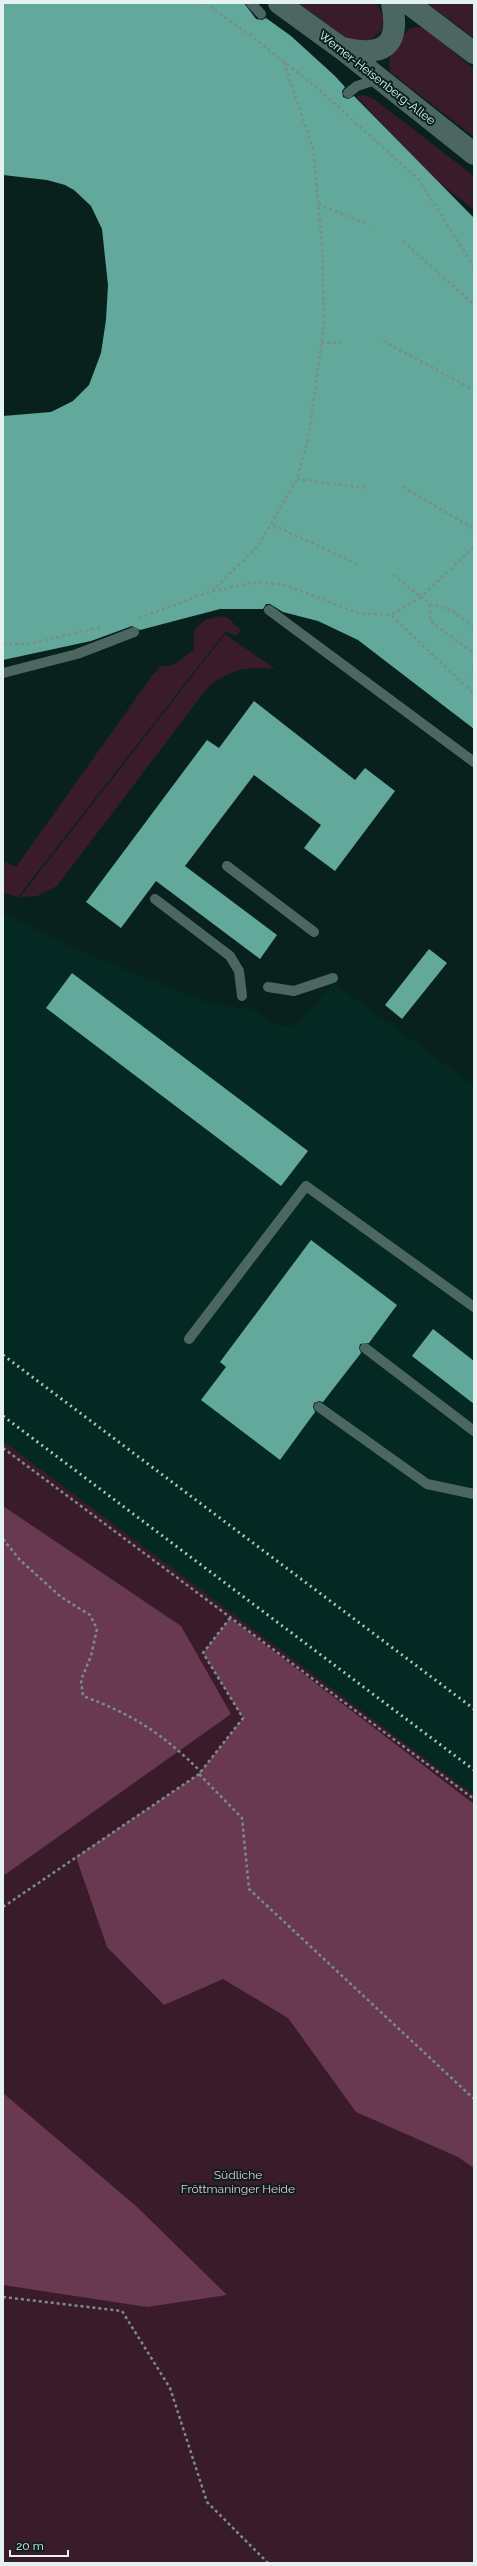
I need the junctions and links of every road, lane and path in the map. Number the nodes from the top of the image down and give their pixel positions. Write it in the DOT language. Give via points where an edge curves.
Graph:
graph roads {
  1 [pos="205,3"];
  2 [pos="251,3"];
  3 [pos="392,3"];
  4 [pos="408,3"];
  5 [pos="270,8"];
  6 [pos="341,48"];
  7 [pos="474,53"];
  8 [pos="284,62"];
  9 [pos="380,79"];
  10 [pos="348,93"];
  11 [pos="474,154"];
  12 [pos="318,204"];
  13 [pos="369,225"];
  14 [pos="403,241"];
  15 [pos="474,268"];
  16 [pos="474,306"];
  17 [pos="383,341"];
  18 [pos="321,342"];
  19 [pos="345,342"];
  20 [pos="474,390"];
  21 [pos="297,479"];
  22 [pos="403,487"];
  23 [pos="365,488"];
  24 [pos="273,524"];
  25 [pos="474,529"];
  26 [pos="474,547"];
  27 [pos="357,564"];
  28 [pos="392,575"];
  29 [pos="212,591"];
  30 [pos="421,597"];
  31 [pos="430,604"];
  32 [pos="269,610"];
  33 [pos="391,615"];
  34 [pos="134,620"];
  35 [pos="103,627"];
  36 [pos="474,627"];
  37 [pos="134,632"];
  38 [pos="3,645"];
  39 [pos="474,653"];
  40 [pos="474,667"];
  41 [pos="3,673"];
  42 [pos="474,674"];
  43 [pos="474,694"];
  44 [pos="474,762"];
  45 [pos="227,866"];
  46 [pos="155,899"];
  47 [pos="314,932"];
  48 [pos="333,978"];
  49 [pos="268,987"];
  50 [pos="242,996"];
  51 [pos="474,1307"];
  52 [pos="189,1339"];
  53 [pos="365,1348"];
  54 [pos="319,1407"];
  55 [pos="474,1431"];
  56 [pos="3,1448"];
  57 [pos="474,1494"];
  58 [pos="3,1539"];
  59 [pos="230,1618"];
  60 [pos="200,1773"];
  61 [pos="474,1799"];
  62 [pos="3,1907"];
  63 [pos="474,2099"];
  64 [pos="3,2297"];
  65 [pos="268,2563"];
  1 -- 8 [label="path"];
  2 -- 5 [label="lane"];
  3 -- 6 [label="street" via="395,31 387,45 376,52 364,53"];
  4 -- 7 [label="street"];
  5 -- 6 [label="street, Werner-Heisenberg-Allee"];
  6 -- 9 [label="street, Werner-Heisenberg-Allee"];
  8 -- 12 [label="path" via="313,149"];
  8 -- 15 [label="path" via="419,180"];
  9 -- 10 [label="lane" via="357,86"];
  9 -- 11 [label="street, Werner-Heisenberg-Allee"];
  12 -- 13 [label="path"];
  12 -- 18 [label="path" via="324,326"];
  14 -- 16 [label="path"];
  17 -- 20 [label="path"];
  18 -- 19 [label="path"];
  18 -- 21 [label="path" via="308,440"];
  21 -- 23 [label="path"];
  21 -- 24 [label="path"];
  22 -- 25 [label="path"];
  24 -- 27 [label="path"];
  24 -- 29 [label="path" via="258,546"];
  26 -- 30 [label="path"];
  28 -- 30 [label="path"];
  29 -- 33 [label="path" via="257,582 284,585 358,612"];
  29 -- 34 [label="path"];
  30 -- 31 [label="path"];
  30 -- 33 [label="path"];
  31 -- 36 [label="path" via="452,610"];
  31 -- 39 [label="path" via="430,621"];
  32 -- 44 [label="lane"];
  33 -- 43 [label="path"];
  35 -- 38 [label="path" via="34,643"];
  37 -- 41 [label="lane" via="77,654"];
  40 -- 42 [label="path" via="471,672"];
  45 -- 47 [label="lane"];
  46 -- 50 [label="lane" via="230,956 239,971"];
  48 -- 49 [label="lane" via="294,991"];
  51 -- 52 [label="lane" via="306,1186"];
  53 -- 55 [label="lane"];
  54 -- 57 [label="lane" via="427,1484"];
  56 -- 59 [label="path"];
  58 -- 60 [label="path" via="20,1560 61,1597 90,1615 98,1630 92,1656 81,1680 83,1696 142,1722 153,1733 171,1743"];
  59 -- 60 [label="path" via="204,1653 243,1718"];
  59 -- 61 [label="path"];
  60 -- 62 [label="path"];
  60 -- 63 [label="path" via="242,1818 249,1889"];
  64 -- 65 [label="path" via="122,2311 170,2388 207,2502"];
}
